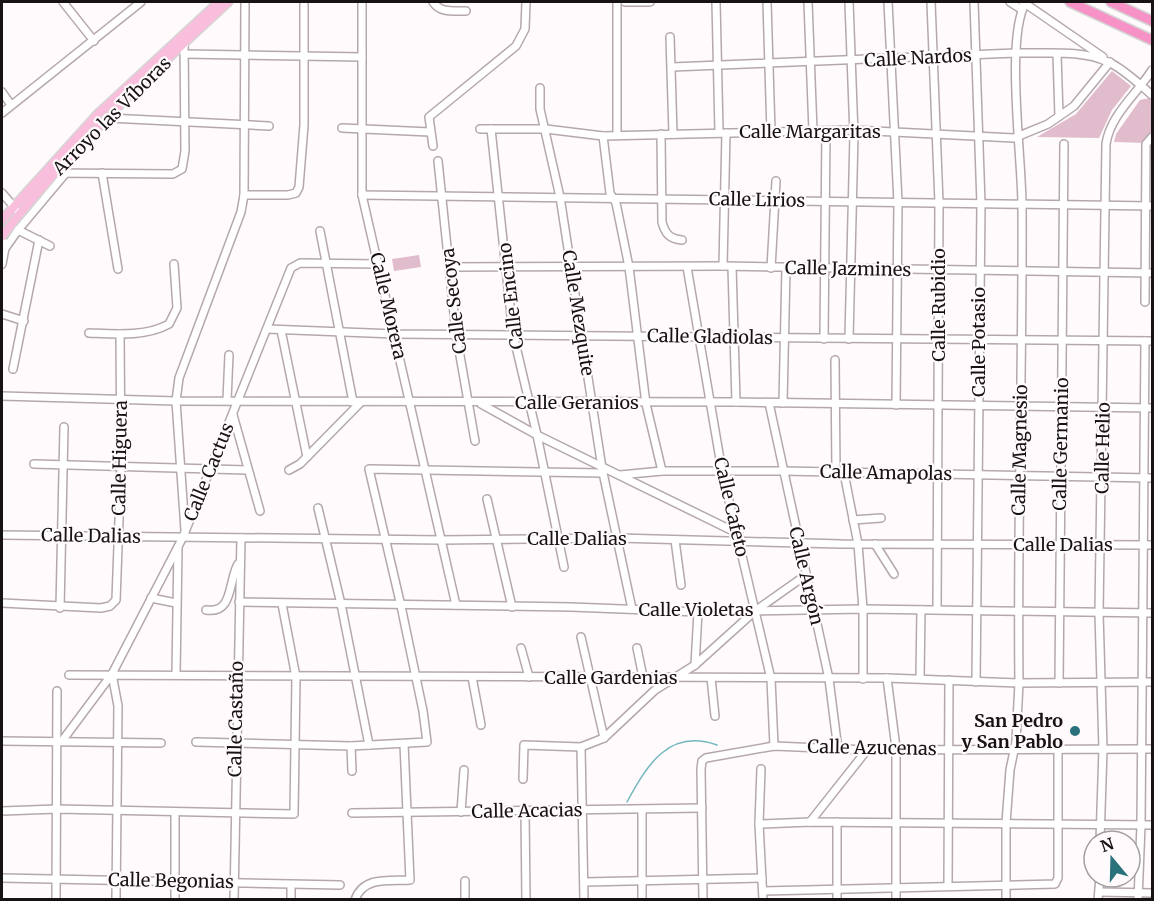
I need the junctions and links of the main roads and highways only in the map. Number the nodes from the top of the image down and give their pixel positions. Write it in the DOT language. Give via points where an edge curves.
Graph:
graph roads {
  1 [pos="219,2"];
  2 [pos="228,2"];
  3 [pos="1070,2"];
  4 [pos="1111,2"];
  5 [pos="1142,16"];
  6 [pos="1152,21"];
  7 [pos="1134,31"];
  8 [pos="184,38"];
  9 [pos="1152,40"];
  10 [pos="2,220"];
  11 [pos="4,234"];
  1 -- 8 [label="main road, Arroyo las Víboras"];
  2 -- 8 [label="main road, Arroyo las Víboras"];
  3 -- 7 [label="highway"];
  4 -- 5 [label="highway"];
  5 -- 6 [label="highway"];
  5 -- 7 [label="highway"];
  7 -- 9 [label="highway"];
  8 -- 10 [label="main road, Arroyo las Víboras" via="98,114"];
  8 -- 11 [label="main road, Arroyo las Víboras" via="55,173"];
}
